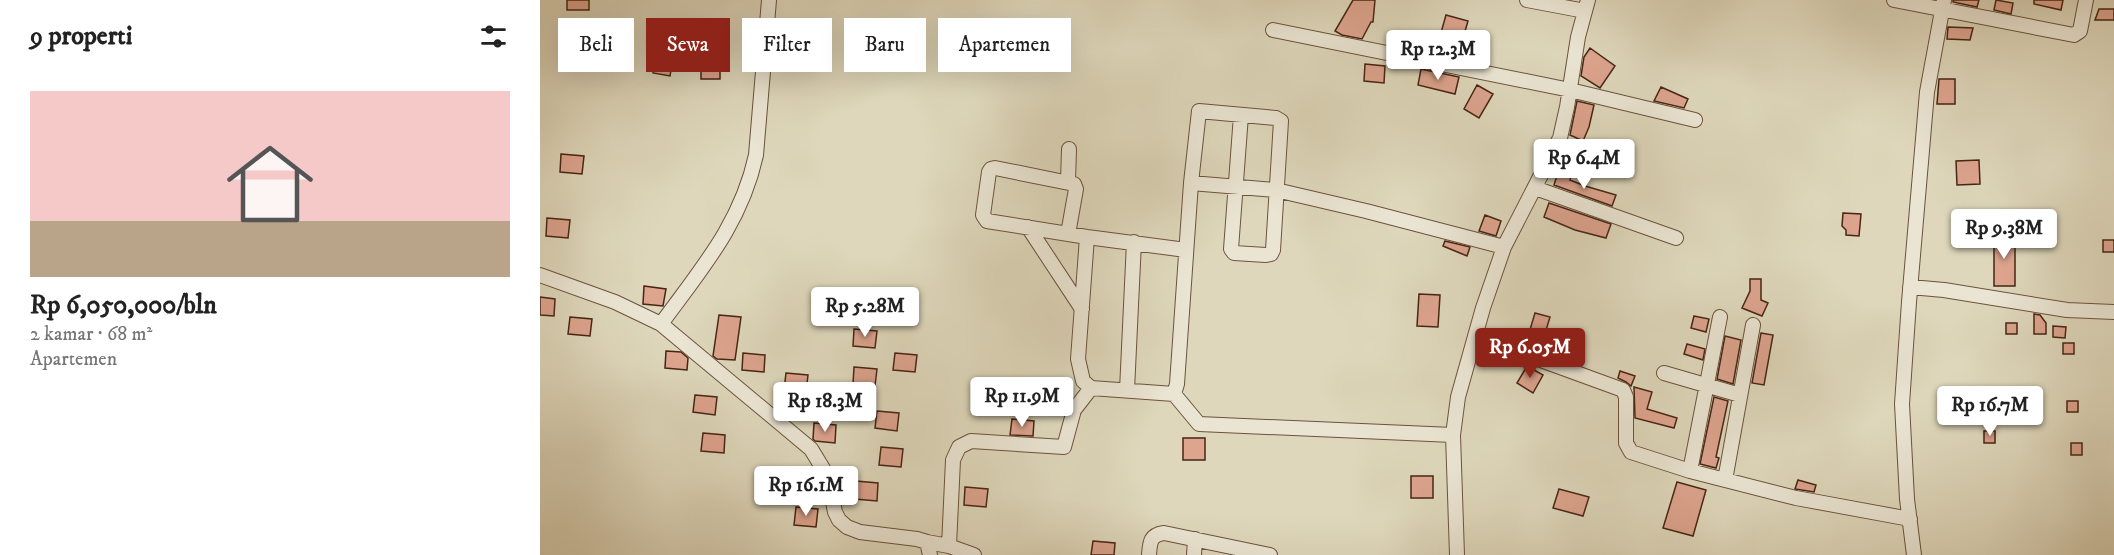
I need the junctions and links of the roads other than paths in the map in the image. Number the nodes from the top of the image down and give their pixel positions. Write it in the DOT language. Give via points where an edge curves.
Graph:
graph roads {
  1 [pos="769,0"];
  2 [pos="1527,0"];
  3 [pos="1893,0"];
  4 [pos="2086,0"];
  5 [pos="1586,5"];
  6 [pos="1943,5"];
  7 [pos="1273,30"];
  8 [pos="1569,90"];
  9 [pos="1241,116"];
  10 [pos="1695,120"];
  11 [pos="1069,149"];
  12 [pos="1068,181"];
  13 [pos="1191,183"];
  14 [pos="1235,187"];
  15 [pos="1535,188"];
  16 [pos="1276,190"];
  17 [pos="1028,227"];
  18 [pos="1068,234"];
  19 [pos="1087,237"];
  20 [pos="1676,238"];
  21 [pos="1134,242"];
  22 [pos="1504,247"];
  23 [pos="1186,249"];
  24 [pos="540,275"];
  25 [pos="1910,287"];
  26 [pos="1082,309"];
  27 [pos="2114,312"];
  28 [pos="1720,317"];
  29 [pos="661,324"];
  30 [pos="1753,325"];
  31 [pos="1475,336"];
  32 [pos="1664,373"];
  33 [pos="1707,384"];
  34 [pos="1091,387"];
  35 [pos="1126,390"];
  36 [pos="1174,394"];
  37 [pos="1740,395"];
  38 [pos="1453,435"];
  39 [pos="1690,471"];
  40 [pos="1725,480"];
  41 [pos="1910,519"];
  42 [pos="1196,539"];
  43 [pos="949,546"];
  44 [pos="928,549"];
  45 [pos="1241,552"];
  46 [pos="974,555"];
  47 [pos="1149,555"];
  48 [pos="1194,555"];
  49 [pos="1270,555"];
  50 [pos="1457,555"];
  51 [pos="1914,555"];
  1 -- 29 [label="street" via="751,179 729,229"];
  2 -- 5 [label="street"];
  3 -- 6 [label="street"];
  4 -- 6 [label="street" via="2080,31 2074,35"];
  5 -- 8 [label="street"];
  6 -- 25 [label="street" via="1927,92"];
  7 -- 8 [label="street"];
  8 -- 10 [label="street"];
  8 -- 15 [label="street" via="1560,138"];
  9 -- 13 [label="street" via="1199,111"];
  9 -- 14 [label="street"];
  9 -- 16 [label="street" via="1281,121"];
  11 -- 12 [label="street"];
  12 -- 17 [label="street" via="991,168 984,219"];
  12 -- 18 [label="street" via="1076,189"];
  13 -- 14 [label="street"];
  13 -- 23 [label="street"];
  14 -- 16 [label="street"];
  14 -- 16 [label="street" via="1231,249 1266,255 1273,250"];
  15 -- 20 [label="street"];
  15 -- 22 [label="street"];
  16 -- 22 [label="street"];
  17 -- 18 [label="street"];
  17 -- 26 [label="street"];
  18 -- 19 [label="street"];
  19 -- 21 [label="street"];
  19 -- 26 [label="street"];
  21 -- 23 [label="street"];
  21 -- 35 [label="street"];
  22 -- 31 [label="street"];
  23 -- 36 [label="street"];
  24 -- 29 [label="street" via="615,302"];
  25 -- 27 [label="street" via="2067,310"];
  25 -- 41 [label="street" via="1902,404"];
  26 -- 34 [label="street" via="1078,359 1083,381"];
  28 -- 33 [label="street"];
  29 -- 44 [label="street" via="812,449 828,477 835,512 847,527 917,539"];
  30 -- 37 [label="street"];
  31 -- 38 [label="street" via="1458,397"];
  31 -- 39 [label="street" via="1623,390 1629,450"];
  32 -- 33 [label="street"];
  33 -- 37 [label="street"];
  33 -- 39 [label="street"];
  34 -- 35 [label="street"];
  34 -- 43 [label="street" via="1074,410 1064,447 971,441 959,447 953,460"];
  35 -- 36 [label="street"];
  36 -- 38 [label="street" via="1199,424"];
  37 -- 40 [label="street"];
  38 -- 50 [label="street"];
  39 -- 40 [label="street"];
  40 -- 41 [label="street"];
  41 -- 51 [label="street"];
  42 -- 45 [label="street"];
  42 -- 47 [label="street" via="1158,534 1151,538"];
  42 -- 48 [label="street"];
  43 -- 44 [label="street"];
  43 -- 46 [label="street"];
  45 -- 49 [label="street"];
}
